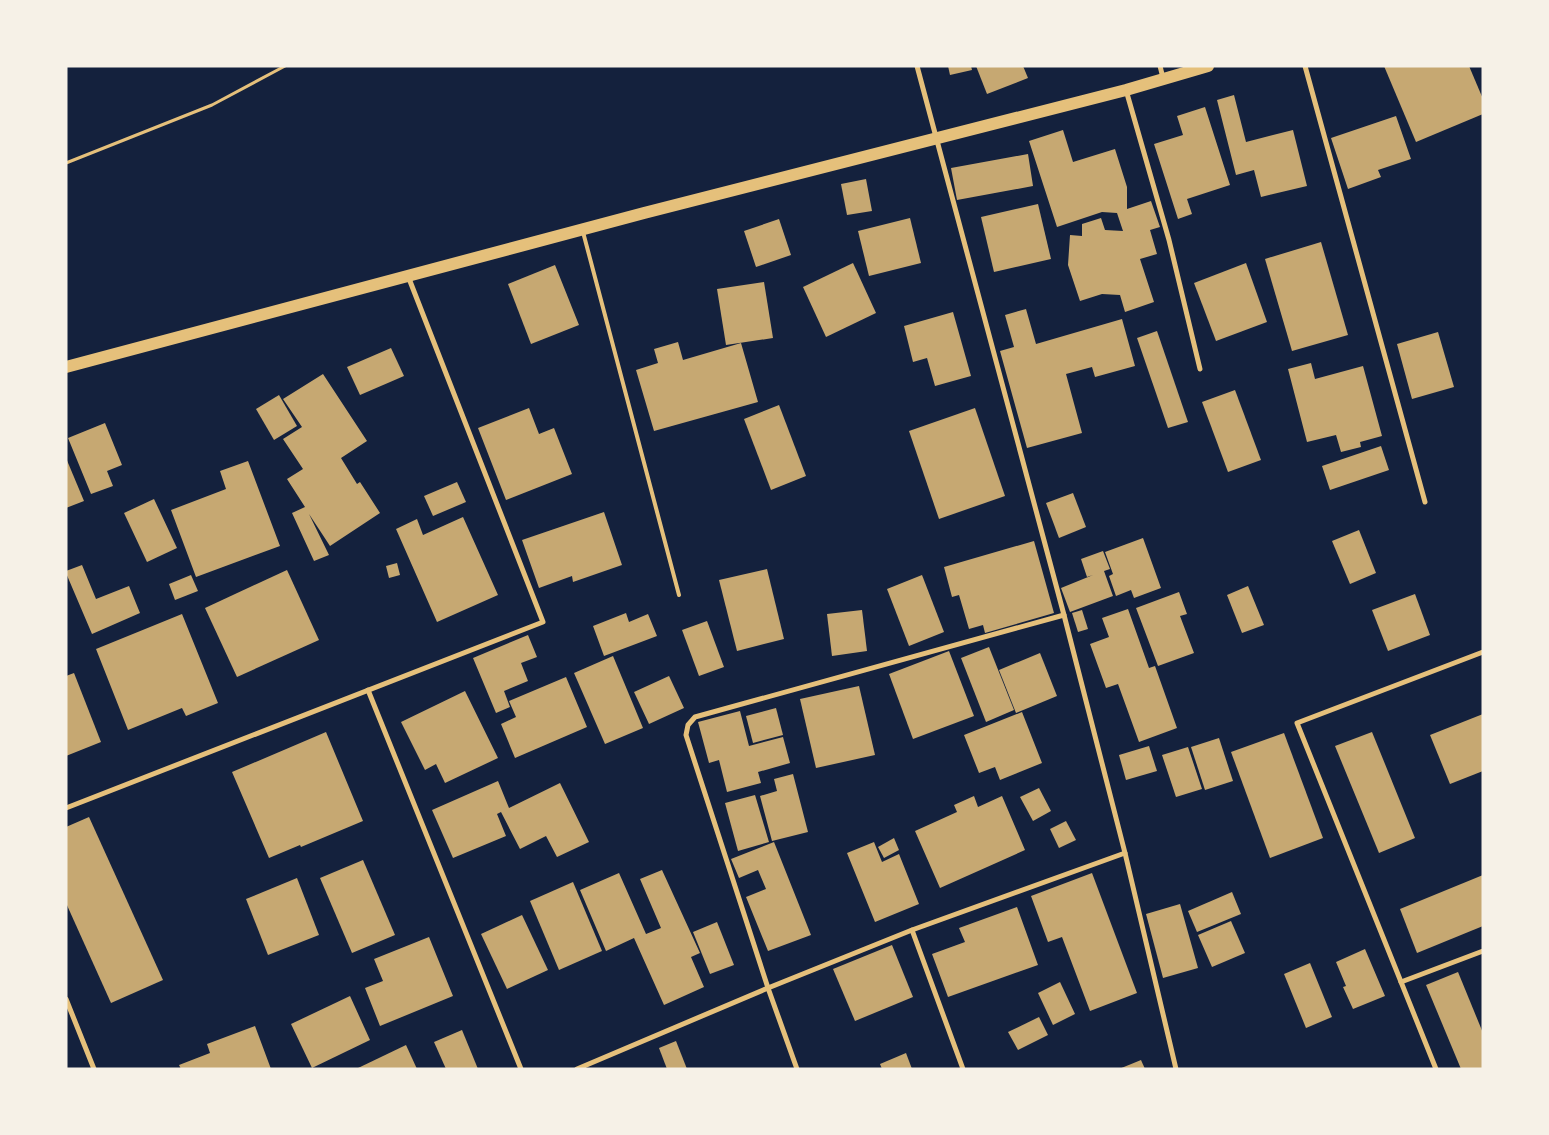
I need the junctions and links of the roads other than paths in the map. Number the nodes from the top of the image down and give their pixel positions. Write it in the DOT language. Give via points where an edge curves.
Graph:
graph roads {
  1 [pos="917,66"];
  2 [pos="1160,66"];
  3 [pos="1208,66"];
  4 [pos="1304,66"];
  5 [pos="1164,79"];
  6 [pos="1126,90"];
  7 [pos="936,139"];
  8 [pos="582,229"];
  9 [pos="408,275"];
  10 [pos="66,367"];
  11 [pos="1200,370"];
  12 [pos="1425,502"];
  13 [pos="679,595"];
  14 [pos="1064,615"];
  15 [pos="1483,652"];
  16 [pos="368,690"];
  17 [pos="66,808"];
  18 [pos="1125,854"];
  19 [pos="912,930"];
  20 [pos="1483,951"];
  21 [pos="1401,982"];
  22 [pos="768,988"];
  23 [pos="66,999"];
  24 [pos="94,1069"];
  25 [pos="521,1069"];
  26 [pos="577,1069"];
  27 [pos="797,1069"];
  28 [pos="963,1069"];
  29 [pos="1176,1069"];
  30 [pos="1436,1069"];
  1 -- 7 [label="street"];
  2 -- 5 [label="street"];
  3 -- 5 [label="main road"];
  4 -- 12 [label="street"];
  5 -- 6 [label="main road"];
  6 -- 7 [label="main road"];
  6 -- 11 [label="street" via="1169,240"];
  7 -- 8 [label="main road"];
  7 -- 14 [label="street"];
  8 -- 9 [label="main road"];
  8 -- 13 [label="lane"];
  9 -- 10 [label="main road"];
  9 -- 16 [label="street" via="543,622"];
  14 -- 18 [label="street"];
  14 -- 22 [label="street" via="696,717 688,725 686,735"];
  15 -- 21 [label="street" via="1297,723"];
  16 -- 17 [label="street"];
  16 -- 25 [label="street"];
  18 -- 19 [label="street"];
  18 -- 29 [label="street"];
  19 -- 22 [label="street"];
  19 -- 28 [label="street"];
  20 -- 21 [label="street"];
  21 -- 30 [label="street"];
  22 -- 26 [label="street"];
  22 -- 27 [label="street"];
  23 -- 24 [label="street"];
}
